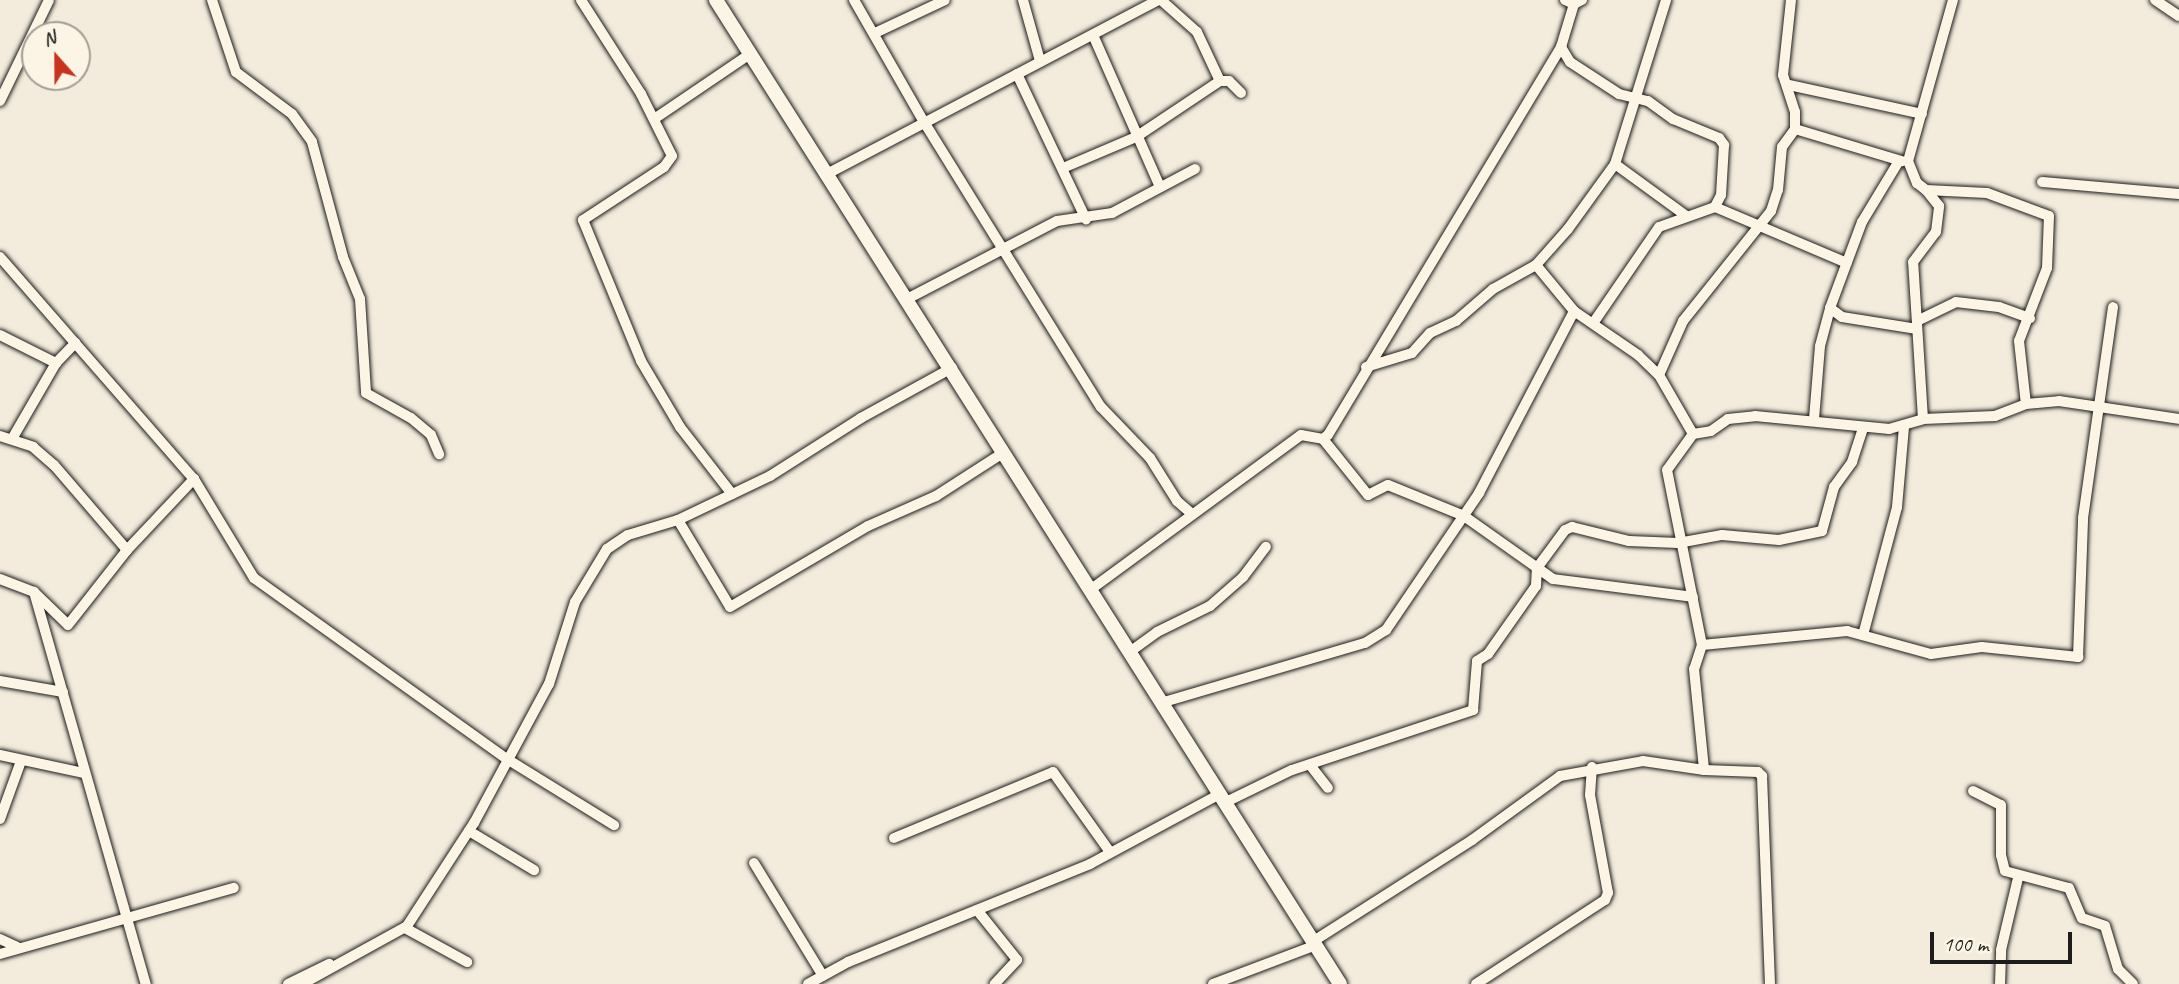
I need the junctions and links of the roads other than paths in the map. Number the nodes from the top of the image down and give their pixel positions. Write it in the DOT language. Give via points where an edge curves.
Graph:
graph roads {
  1 [pos="49,0"];
  2 [pos="212,0"];
  3 [pos="580,0"];
  4 [pos="716,0"];
  5 [pos="854,0"];
  6 [pos="945,0"];
  7 [pos="1023,0"];
  8 [pos="1160,0"];
  9 [pos="1666,0"];
  10 [pos="1791,0"];
  11 [pos="1952,0"];
  12 [pos="2155,0"];
  13 [pos="1574,1"];
  14 [pos="2179,16"];
  15 [pos="874,33"];
  16 [pos="1093,36"];
  17 [pos="1561,47"];
  18 [pos="750,54"];
  19 [pos="1040,61"];
  20 [pos="1017,74"];
  21 [pos="1220,80"];
  22 [pos="1789,85"];
  23 [pos="1241,93"];
  24 [pos="1,98"];
  25 [pos="1635,98"];
  26 [pos="1922,114"];
  27 [pos="654,118"];
  28 [pos="924,122"];
  29 [pos="1795,129"];
  30 [pos="1136,137"];
  31 [pos="1903,161"];
  32 [pos="1615,164"];
  33 [pos="1063,168"];
  34 [pos="1195,169"];
  35 [pos="825,174"];
  36 [pos="2042,182"];
  37 [pos="1160,187"];
  38 [pos="1926,190"];
  39 [pos="2179,194"];
  40 [pos="1715,207"];
  41 [pos="1685,215"];
  42 [pos="1086,219"];
  43 [pos="1758,227"];
  44 [pos="1001,248"];
  45 [pos="0,257"];
  46 [pos="1847,263"];
  47 [pos="1536,265"];
  48 [pos="907,299"];
  49 [pos="2113,307"];
  50 [pos="1830,308"];
  51 [pos="1574,311"];
  52 [pos="2030,318"];
  53 [pos="1594,322"];
  54 [pos="1917,325"];
  55 [pos="0,335"];
  56 [pos="75,343"];
  57 [pos="56,363"];
  58 [pos="1366,367"];
  59 [pos="952,368"];
  60 [pos="1659,375"];
  61 [pos="2026,404"];
  62 [pos="2099,404"];
  63 [pos="1814,419"];
  64 [pos="1923,419"];
  65 [pos="2179,419"];
  66 [pos="1904,427"];
  67 [pos="1863,429"];
  68 [pos="1693,434"];
  69 [pos="0,436"];
  70 [pos="12,439"];
  71 [pos="1323,439"];
  72 [pos="1003,453"];
  73 [pos="439,454"];
  74 [pos="194,479"];
  75 [pos="732,494"];
  76 [pos="1192,514"];
  77 [pos="1464,516"];
  78 [pos="678,520"];
  79 [pos="1678,543"];
  80 [pos="1266,547"];
  81 [pos="127,550"];
  82 [pos="1537,568"];
  83 [pos="0,579"];
  84 [pos="1090,590"];
  85 [pos="34,592"];
  86 [pos="1693,597"];
  87 [pos="1863,635"];
  88 [pos="1702,645"];
  89 [pos="1131,651"];
  90 [pos="0,681"];
  91 [pos="63,692"];
  92 [pos="1164,702"];
  93 [pos="0,755"];
  94 [pos="507,760"];
  95 [pos="21,761"];
  96 [pos="1310,765"];
  97 [pos="1592,767"];
  98 [pos="1704,771"];
  99 [pos="83,773"];
  100 [pos="1328,788"];
  101 [pos="1973,791"];
  102 [pos="1223,798"];
  103 [pos="0,818"];
  104 [pos="614,825"];
  105 [pos="469,831"];
  106 [pos="894,838"];
  107 [pos="1110,852"];
  108 [pos="754,863"];
  109 [pos="534,870"];
  110 [pos="2018,878"];
  111 [pos="234,888"];
  112 [pos="977,910"];
  113 [pos="128,919"];
  114 [pos="405,928"];
  115 [pos="0,939"];
  116 [pos="1314,943"];
  117 [pos="17,947"];
  118 [pos="0,954"];
  119 [pos="467,962"];
  120 [pos="823,976"];
  121 [pos="145,984"];
  122 [pos="288,984"];
  123 [pos="302,984"];
  124 [pos="808,984"];
  125 [pos="995,984"];
  126 [pos="1213,984"];
  127 [pos="1339,984"];
  128 [pos="1476,984"];
  129 [pos="1770,984"];
  130 [pos="2000,984"];
  131 [pos="2133,984"];
  1 -- 24 [label="street"];
  2 -- 73 [label="street" via="236,72 292,114 312,142 343,257 360,299 366,393 411,418 430,435"];
  3 -- 27 [label="street"];
  4 -- 18 [label="main road"];
  5 -- 15 [label="street"];
  6 -- 15 [label="street"];
  7 -- 19 [label="street"];
  8 -- 16 [label="street" via="1120,17"];
  8 -- 21 [label="street" via="1197,32"];
  9 -- 25 [label="street"];
  10 -- 22 [label="street" via="1783,75"];
  11 -- 26 [label="street"];
  12 -- 14 [label="street"];
  13 -- 17 [label="street"];
  15 -- 28 [label="street"];
  16 -- 19 [label="street"];
  16 -- 30 [label="street"];
  17 -- 25 [label="street" via="1570,62"];
  17 -- 58 [label="street"];
  18 -- 27 [label="street"];
  18 -- 35 [label="main road"];
  19 -- 20 [label="street"];
  20 -- 28 [label="street"];
  20 -- 33 [label="street"];
  21 -- 23 [label="street" via="1229,80"];
  21 -- 30 [label="street"];
  22 -- 26 [label="street"];
  22 -- 29 [label="street"];
  25 -- 32 [label="street"];
  25 -- 40 [label="street" via="1719,138 1724,145 1724,172"];
  26 -- 31 [label="street"];
  27 -- 75 [label="street" via="672,156 664,167 583,220 641,361 680,427"];
  28 -- 35 [label="street"];
  28 -- 44 [label="street"];
  29 -- 31 [label="street"];
  29 -- 43 [label="street" via="1782,147 1779,190"];
  30 -- 33 [label="street"];
  30 -- 37 [label="street"];
  31 -- 38 [label="street"];
  31 -- 46 [label="street" via="1862,222"];
  32 -- 41 [label="street"];
  32 -- 47 [label="street"];
  33 -- 42 [label="street"];
  34 -- 37 [label="street"];
  35 -- 48 [label="main road"];
  36 -- 39 [label="street"];
  37 -- 42 [label="street" via="1140,202"];
  38 -- 52 [label="street" via="1987,193 2049,216 2047,268"];
  38 -- 54 [label="street" via="1939,206 1936,232 1913,262"];
  40 -- 41 [label="street"];
  40 -- 43 [label="street"];
  41 -- 53 [label="street" via="1659,227"];
  42 -- 44 [label="street" via="1057,221"];
  43 -- 46 [label="street" via="1796,238"];
  43 -- 60 [label="street" via="1683,321"];
  44 -- 48 [label="street"];
  44 -- 76 [label="street" via="1101,407 1150,458 1177,501"];
  45 -- 56 [label="street"];
  46 -- 50 [label="street"];
  47 -- 51 [label="street"];
  47 -- 58 [label="street" via="1493,289 1456,321 1430,332 1412,353"];
  48 -- 59 [label="main road"];
  49 -- 62 [label="street"];
  50 -- 54 [label="street" via="1842,317"];
  50 -- 63 [label="street" via="1820,346"];
  51 -- 53 [label="street"];
  51 -- 77 [label="street"];
  52 -- 54 [label="street" via="1999,307 1956,302"];
  52 -- 61 [label="street" via="2020,341"];
  53 -- 60 [label="street"];
  54 -- 64 [label="street"];
  55 -- 57 [label="street"];
  56 -- 57 [label="street"];
  56 -- 74 [label="street"];
  57 -- 70 [label="street"];
  58 -- 71 [label="street"];
  59 -- 72 [label="main road"];
  59 -- 75 [label="street" via="861,418 792,464"];
  60 -- 68 [label="street"];
  61 -- 62 [label="street"];
  61 -- 64 [label="street" via="1995,416"];
  62 -- 65 [label="street"];
  62 -- 87 [label="street" via="2083,518 2078,657 1982,647 1931,653"];
  63 -- 67 [label="street"];
  63 -- 68 [label="street" via="1728,419 1711,432"];
  64 -- 66 [label="street"];
  66 -- 67 [label="street"];
  66 -- 87 [label="street" via="1897,507"];
  67 -- 79 [label="street" via="1852,463 1834,487 1822,531 1779,540 1722,535"];
  68 -- 79 [label="street" via="1667,470"];
  69 -- 70 [label="street"];
  70 -- 81 [label="street" via="33,447 54,465"];
  71 -- 76 [label="street" via="1301,435"];
  71 -- 77 [label="street" via="1368,495 1388,485"];
  72 -- 78 [label="street" via="936,496 868,526 730,607"];
  72 -- 84 [label="main road"];
  74 -- 81 [label="street"];
  74 -- 94 [label="street" via="261,584"];
  75 -- 78 [label="street"];
  76 -- 84 [label="street"];
  77 -- 82 [label="street"];
  77 -- 92 [label="street" via="1399,614 1365,643"];
  78 -- 94 [label="street" via="628,535 596,563 575,602 549,684"];
  79 -- 82 [label="street" via="1629,541 1572,527"];
  79 -- 86 [label="street"];
  80 -- 89 [label="street" via="1210,606 1157,632"];
  81 -- 85 [label="street" via="68,625"];
  82 -- 86 [label="street" via="1573,585"];
  82 -- 96 [label="street" via="1536,586 1488,654 1477,661 1473,710"];
  83 -- 85 [label="street"];
  84 -- 89 [label="main road"];
  85 -- 91 [label="street"];
  86 -- 88 [label="street"];
  87 -- 88 [label="street" via="1847,631 1773,635"];
  88 -- 98 [label="street" via="1694,669"];
  89 -- 92 [label="main road"];
  90 -- 91 [label="street"];
  91 -- 99 [label="street"];
  92 -- 102 [label="main road"];
  93 -- 95 [label="street"];
  94 -- 104 [label="street"];
  94 -- 105 [label="street"];
  95 -- 99 [label="street"];
  95 -- 103 [label="street"];
  96 -- 100 [label="street"];
  96 -- 102 [label="street"];
  97 -- 98 [label="street" via="1643,761"];
  97 -- 116 [label="street" via="1560,776 1472,840"];
  97 -- 128 [label="street" via="1591,795 1608,892 1605,900"];
  98 -- 129 [label="street" via="1758,772 1762,776"];
  99 -- 113 [label="street"];
  101 -- 110 [label="street" via="2001,806 2003,868"];
  102 -- 107 [label="street"];
  102 -- 116 [label="main road"];
  105 -- 109 [label="street"];
  105 -- 114 [label="street"];
  106 -- 107 [label="street" via="1053,772"];
  107 -- 112 [label="street"];
  108 -- 120 [label="street"];
  110 -- 130 [label="street" via="2001,950"];
  110 -- 131 [label="street" via="2068,888 2082,918 2105,926 2118,970"];
  111 -- 113 [label="street"];
  112 -- 120 [label="street"];
  112 -- 125 [label="street" via="1017,960"];
  113 -- 117 [label="street"];
  113 -- 121 [label="street"];
  114 -- 119 [label="street"];
  114 -- 123 [label="street"];
  115 -- 117 [label="street"];
  116 -- 126 [label="street"];
  116 -- 127 [label="main road"];
  117 -- 118 [label="street"];
  120 -- 124 [label="street"];
  122 -- 123 [label="street" via="302,973 356,954"];
}
